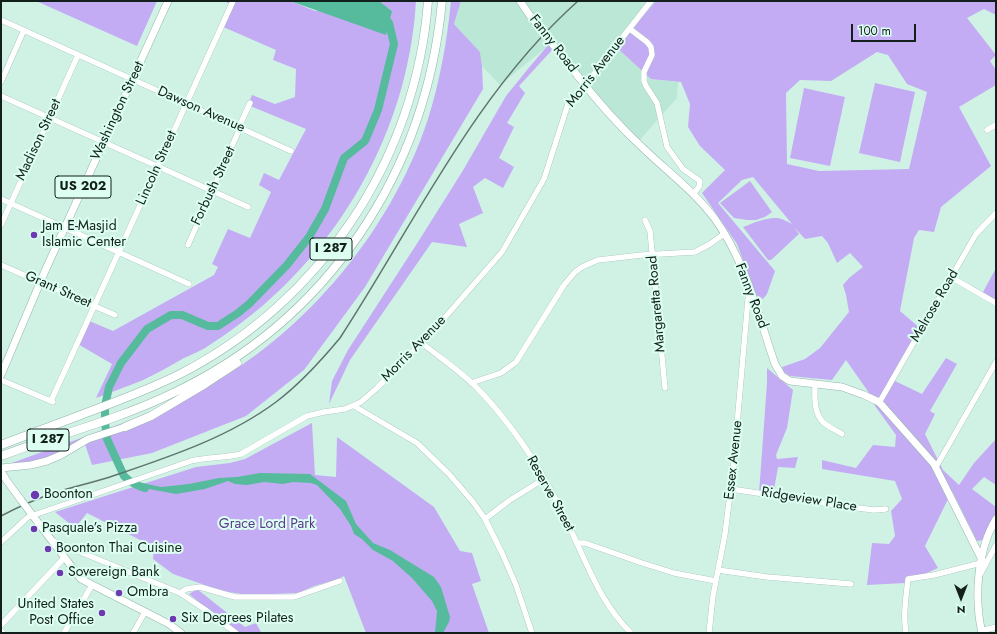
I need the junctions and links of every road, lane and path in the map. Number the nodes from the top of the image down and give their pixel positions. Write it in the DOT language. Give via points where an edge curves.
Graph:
graph roads {
  1 [pos="168,1"];
  2 [pos="233,1"];
  3 [pos="428,1"];
  4 [pos="442,1"];
  5 [pos="520,1"];
  6 [pos="652,1"];
  7 [pos="1,20"];
  8 [pos="630,29"];
  9 [pos="24,30"];
  10 [pos="78,55"];
  11 [pos="133,79"];
  12 [pos="1,82"];
  13 [pos="585,85"];
  14 [pos="1,96"];
  15 [pos="186,103"];
  16 [pos="250,103"];
  17 [pos="49,118"];
  18 [pos="996,125"];
  19 [pos="240,127"];
  20 [pos="987,130"];
  21 [pos="104,143"];
  22 [pos="291,151"];
  23 [pos="158,167"];
  24 [pos="211,192"];
  25 [pos="693,194"];
  26 [pos="1,199"];
  27 [pos="11,204"];
  28 [pos="248,207"];
  29 [pos="996,213"];
  30 [pos="646,220"];
  31 [pos="1,225"];
  32 [pos="65,228"];
  33 [pos="724,234"];
  34 [pos="188,245"];
  35 [pos="119,253"];
  36 [pos="652,255"];
  37 [pos="338,264"];
  38 [pos="1,265"];
  39 [pos="951,277"];
  40 [pos="41,282"];
  41 [pos="189,284"];
  42 [pos="749,286"];
  43 [pos="996,303"];
  44 [pos="95,306"];
  45 [pos="115,315"];
  46 [pos="422,343"];
  47 [pos="996,362"];
  48 [pos="1,374"];
  49 [pos="1,380"];
  50 [pos="471,383"];
  51 [pos="815,384"];
  52 [pos="665,388"];
  53 [pos="879,403"];
  54 [pos="354,406"];
  55 [pos="123,428"];
  56 [pos="842,434"];
  57 [pos="4,444"];
  58 [pos="1,456"];
  59 [pos="936,467"];
  60 [pos="1,469"];
  61 [pos="544,479"];
  62 [pos="731,489"];
  63 [pos="886,509"];
  64 [pos="31,514"];
  65 [pos="485,519"];
  66 [pos="996,519"];
  67 [pos="50,540"];
  68 [pos="1,542"];
  69 [pos="577,544"];
  70 [pos="996,545"];
  71 [pos="64,558"];
  72 [pos="982,562"];
  73 [pos="718,570"];
  74 [pos="979,576"];
  75 [pos="340,581"];
  76 [pos="716,581"];
  77 [pos="851,584"];
  78 [pos="92,585"];
  79 [pos="180,593"];
  80 [pos="145,612"];
  81 [pos="70,622"];
  82 [pos="1,625"];
  83 [pos="996,627"];
  84 [pos="1,631"];
  85 [pos="982,632"];
  86 [pos="3,633"];
  87 [pos="59,633"];
  88 [pos="64,633"];
  89 [pos="133,633"];
  90 [pos="181,633"];
  91 [pos="236,633"];
  92 [pos="532,633"];
  93 [pos="631,633"];
  94 [pos="709,633"];
  95 [pos="906,633"];
  1 -- 11 [label="main road, Washington Street / US 202"];
  2 -- 15 [label="street, Lincoln Street"];
  3 -- 57 [label="highway, I 287" via="416,74 398,133 371,190 354,218 305,280 283,302 234,342 180,374 113,403"];
  4 -- 37 [label="highway, I 287" via="434,61 411,138 383,197"];
  5 -- 13 [label="main road, Fanny Road, bridge"];
  6 -- 8 [label="street, Morris Avenue"];
  7 -- 9 [label="street, Dawson Avenue"];
  8 -- 13 [label="street, Morris Avenue"];
  8 -- 25 [label="street" via="651,47 652,57 643,76 645,84 657,103 668,149 683,169 700,181"];
  9 -- 10 [label="street, Dawson Avenue"];
  9 -- 12 [label="street"];
  10 -- 11 [label="street, Dawson Avenue"];
  10 -- 17 [label="street, Madison Street"];
  11 -- 15 [label="street, Dawson Avenue"];
  11 -- 21 [label="main road, Washington Street / US 202"];
  13 -- 25 [label="main road, Fanny Road" via="642,148"];
  13 -- 46 [label="street, Morris Avenue" via="568,104 544,180 502,252"];
  14 -- 17 [label="street"];
  15 -- 19 [label="street, Dawson Avenue"];
  15 -- 23 [label="street, Lincoln Street"];
  16 -- 19 [label="street, Forbush Street"];
  17 -- 21 [label="street"];
  17 -- 27 [label="street, Madison Street"];
  18 -- 20 [label="street"];
  19 -- 22 [label="street, Dawson Avenue"];
  19 -- 24 [label="street, Forbush Street"];
  21 -- 23 [label="street"];
  21 -- 32 [label="main road, Washington Street / US 202"];
  23 -- 24 [label="street"];
  23 -- 35 [label="street, Lincoln Street"];
  24 -- 28 [label="street"];
  24 -- 34 [label="street, Forbush Street"];
  25 -- 33 [label="main road, Fanny Road" via="707,208"];
  26 -- 27 [label="street"];
  27 -- 31 [label="street, Madison Street"];
  27 -- 32 [label="street"];
  29 -- 39 [label="street, Melrose Road" via="976,234"];
  30 -- 36 [label="street, Margaretta Road" via="650,230"];
  32 -- 35 [label="street"];
  32 -- 40 [label="main road, Washington Street / US 202"];
  33 -- 36 [label="street" via="695,252"];
  33 -- 42 [label="main road, Fanny Road"];
  35 -- 41 [label="street"];
  35 -- 44 [label="street, Lincoln Street"];
  36 -- 50 [label="street" via="598,260 582,267 564,285 516,362 501,373"];
  36 -- 52 [label="street, Margaretta Road"];
  37 -- 55 [label="highway" via="298,313 258,348 195,390 151,416"];
  37 -- 58 [label="highway, I 287" via="316,289 268,334 201,379 172,394 111,418"];
  38 -- 40 [label="street, Grant Street"];
  39 -- 43 [label="street"];
  39 -- 53 [label="street, Melrose Road"];
  40 -- 44 [label="street, Grant Street"];
  40 -- 48 [label="main road, Washington Street / US 202"];
  42 -- 51 [label="main road, Fanny Road" via="780,374 792,382"];
  42 -- 62 [label="street, Essex Avenue"];
  44 -- 45 [label="street, Grant Street"];
  44 -- 49 [label="street, Lincoln Street" via="52,401"];
  46 -- 50 [label="street, Reserve Street"];
  46 -- 54 [label="street, Morris Avenue" via="366,398"];
  47 -- 59 [label="street"];
  50 -- 61 [label="street, Reserve Street" via="518,438"];
  51 -- 53 [label="main road, Fanny Road" via="847,388"];
  51 -- 56 [label="street" via="815,406 818,414 823,422"];
  53 -- 59 [label="main road, Fanny Road"];
  54 -- 64 [label="street, Morris Avenue" via="307,416 241,454 191,460"];
  54 -- 65 [label="street" via="417,443 450,474"];
  55 -- 60 [label="main road" via="81,443 47,461"];
  59 -- 72 [label="main road, Fanny Road"];
  60 -- 64 [label="main road, bridge" via="6,481"];
  61 -- 65 [label="street"];
  61 -- 69 [label="street, Reserve Street"];
  62 -- 63 [label="street, Ridgeview Place" via="858,508"];
  62 -- 73 [label="street, Essex Avenue"];
  64 -- 67 [label="main road"];
  64 -- 68 [label="street, Morris Avenue"];
  65 -- 92 [label="street" via="516,585"];
  66 -- 72 [label="main road" via="989,534"];
  67 -- 71 [label="main road"];
  67 -- 79 [label="street"];
  69 -- 76 [label="street, Reserve Street" via="585,543 674,573"];
  69 -- 93 [label="street" via="604,600"];
  70 -- 74 [label="street"];
  71 -- 78 [label="main road" via="78,576"];
  71 -- 82 [label="street"];
  72 -- 74 [label="main road"];
  72 -- 95 [label="street" via="908,579 904,623"];
  73 -- 76 [label="street, Essex Avenue"];
  73 -- 77 [label="street"];
  74 -- 85 [label="main road" via="977,607"];
  75 -- 79 [label="street" via="294,597 235,597 200,587 186,589"];
  76 -- 94 [label="street, Essex Avenue"];
  78 -- 80 [label="main road"];
  78 -- 81 [label="street"];
  79 -- 91 [label="street"];
  80 -- 89 [label="street"];
  80 -- 90 [label="main road"];
  81 -- 87 [label="street"];
  81 -- 88 [label="street"];
  83 -- 85 [label="street"];
  84 -- 86 [label="street"];
}
